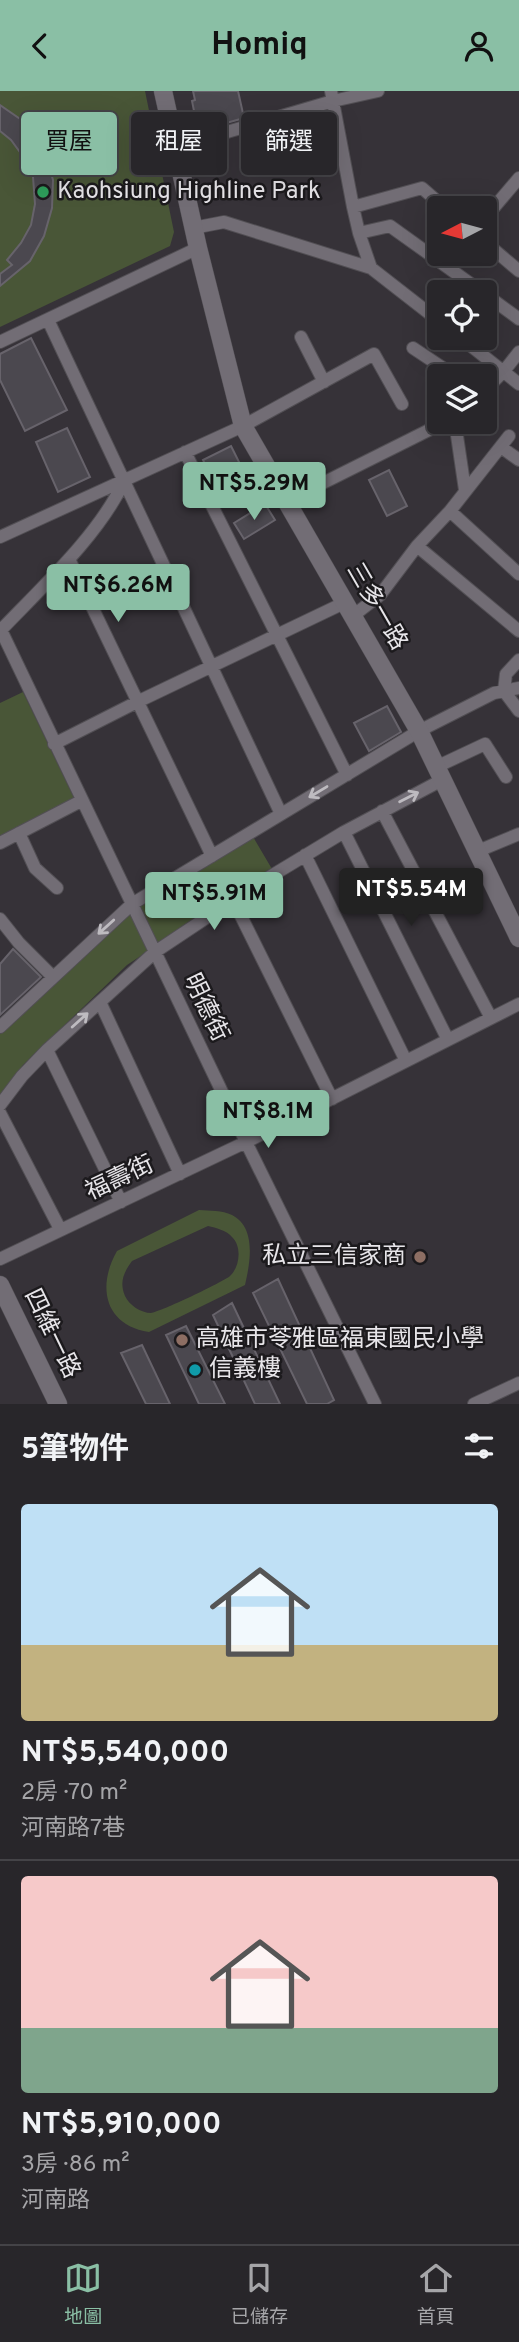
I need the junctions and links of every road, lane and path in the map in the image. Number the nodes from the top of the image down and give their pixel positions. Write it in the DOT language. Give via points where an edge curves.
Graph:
graph roads {
  1 [pos="163,91"];
  2 [pos="378,91"];
  3 [pos="332,96"];
  4 [pos="168,112"];
  5 [pos="227,130"];
  6 [pos="182,175"];
  7 [pos="519,178"];
  8 [pos="431,196"];
  9 [pos="497,204"];
  10 [pos="353,207"];
  11 [pos="193,228"];
  12 [pos="359,233"];
  13 [pos="198,248"];
  14 [pos="497,252"];
  15 [pos="371,268"];
  16 [pos="519,271"];
  17 [pos="465,280"];
  18 [pos="497,303"];
  19 [pos="427,312"];
  20 [pos="519,319"];
  21 [pos="48,320"];
  22 [pos="301,337"];
  23 [pos="0,342"];
  24 [pos="413,348"];
  25 [pos="476,350"];
  26 [pos="519,352"];
  27 [pos="437,364"];
  28 [pos="504,372"];
  29 [pos="497,379"];
  30 [pos="324,382"];
  31 [pos="519,384"];
  32 [pos="402,404"];
  33 [pos="243,426"];
  34 [pos="427,431"];
  35 [pos="457,434"];
  36 [pos="185,453"];
  37 [pos="519,460"];
  38 [pos="124,481"];
  39 [pos="465,490"];
  40 [pos="287,501"];
  41 [pos="450,511"];
  42 [pos="0,537"];
  43 [pos="417,546"];
  44 [pos="69,559"];
  45 [pos="519,574"];
  46 [pos="350,609"];
  47 [pos="1,629"];
  48 [pos="519,631"];
  49 [pos="277,635"];
  50 [pos="519,660"];
  51 [pos="211,667"];
  52 [pos="519,688"];
  53 [pos="504,691"];
  54 [pos="136,702"];
  55 [pos="519,711"];
  56 [pos="419,731"];
  57 [pos="54,744"];
  58 [pos="439,773"];
  59 [pos="346,775"];
  60 [pos="506,777"];
  61 [pos="81,801"];
  62 [pos="382,811"];
  63 [pos="281,814"];
  64 [pos="344,832"];
  65 [pos="19,833"];
  66 [pos="519,834"];
  67 [pos="0,843"];
  68 [pos="478,851"];
  69 [pos="305,855"];
  70 [pos="212,856"];
  71 [pos="57,888"];
  72 [pos="233,900"];
  73 [pos="132,904"];
  74 [pos="0,919"];
  75 [pos="519,938"];
  76 [pos="155,952"];
  77 [pos="52,976"];
  78 [pos="100,1002"];
  79 [pos="519,1004"];
  80 [pos="491,1018"];
  81 [pos="0,1027"];
  82 [pos="448,1040"];
  83 [pos="47,1049"];
  84 [pos="406,1061"];
  85 [pos="332,1099"];
  86 [pos="0,1105"];
  87 [pos="0,1113"];
  88 [pos="246,1142"];
  89 [pos="180,1174"];
  90 [pos="121,1202"];
  91 [pos="60,1229"];
  92 [pos="0,1259"];
  93 [pos="0,1285"];
  94 [pos="519,1383"];
  95 [pos="478,1403"];
  96 [pos="58,1404"];
  97 [pos="375,1404"];
  1 -- 4 [label="street, 三多一路"];
  2 -- 3 [label="street"];
  3 -- 5 [label="street"];
  3 -- 10 [label="street"];
  6 -- 11 [label="street, 三多一路"];
  7 -- 9 [label="street"];
  8 -- 10 [label="street" via="422,188"];
  10 -- 12 [label="street"];
  11 -- 13 [label="street, 三多一路"];
  11 -- 15 [label="street" via="224,222"];
  12 -- 15 [label="street"];
  12 -- 17 [label="street" via="390,226"];
  13 -- 21 [label="street"];
  13 -- 33 [label="street, 三多一路"];
  14 -- 16 [label="street"];
  15 -- 19 [label="street"];
  18 -- 20 [label="street"];
  21 -- 23 [label="street"];
  21 -- 38 [label="street"];
  22 -- 30 [label="street"];
  24 -- 27 [label="street"];
  25 -- 28 [label="street"];
  26 -- 28 [label="street"];
  28 -- 29 [label="street"];
  28 -- 31 [label="street"];
  30 -- 32 [label="street" via="374,354"];
  30 -- 33 [label="street"];
  33 -- 36 [label="street"];
  33 -- 40 [label="street, 三多一路"];
  34 -- 40 [label="street"];
  35 -- 39 [label="street"];
  36 -- 38 [label="street"];
  36 -- 49 [label="street"];
  37 -- 39 [label="street" via="505,442"];
  38 -- 42 [label="street"];
  38 -- 44 [label="street" via="116,499"];
  38 -- 51 [label="street"];
  39 -- 41 [label="street"];
  40 -- 46 [label="street, 三多一路"];
  41 -- 43 [label="street"];
  41 -- 45 [label="street"];
  43 -- 46 [label="street" via="380,595"];
  43 -- 48 [label="street"];
  44 -- 47 [label="street"];
  44 -- 54 [label="street"];
  46 -- 49 [label="street"];
  46 -- 56 [label="street, 三多一路"];
  47 -- 57 [label="street, 明德街"];
  49 -- 51 [label="street"];
  49 -- 59 [label="street"];
  50 -- 53 [label="street" via="506,674"];
  51 -- 54 [label="street"];
  51 -- 63 [label="street"];
  52 -- 53 [label="street"];
  53 -- 55 [label="street"];
  53 -- 56 [label="street"];
  54 -- 57 [label="street"];
  54 -- 70 [label="street"];
  56 -- 58 [label="street, 三多一路"];
  56 -- 59 [label="street"];
  57 -- 61 [label="street, 明德街"];
  58 -- 60 [label="street" via="485,744"];
  62 -- 58 [label="street, one-way"];
  58 -- 68 [label="street, 三多一路"];
  59 -- 63 [label="street, one-way"];
  61 -- 65 [label="street"];
  61 -- 73 [label="street, 明德街"];
  62 -- 64 [label="street"];
  62 -- 80 [label="street"];
  63 -- 70 [label="street"];
  64 -- 69 [label="street"];
  64 -- 82 [label="street"];
  65 -- 67 [label="street"];
  65 -- 71 [label="street" via="35,868"];
  66 -- 68 [label="street"];
  68 -- 75 [label="street, 三多一路"];
  69 -- 72 [label="street"];
  69 -- 84 [label="street"];
  70 -- 73 [label="street"];
  72 -- 76 [label="street"];
  72 -- 85 [label="street"];
  73 -- 76 [label="street, 明德街"];
  73 -- 77 [label="street, one-way"];
  74 -- 77 [label="street"];
  76 -- 78 [label="street"];
  76 -- 88 [label="street, 明德街"];
  77 -- 81 [label="street"];
  83 -- 78 [label="street, one-way"];
  78 -- 89 [label="street"];
  79 -- 80 [label="street, 福壽街"];
  80 -- 82 [label="street, 福壽街"];
  82 -- 84 [label="street, 福壽街"];
  83 -- 86 [label="street"];
  83 -- 90 [label="street"];
  84 -- 85 [label="street, 福壽街"];
  85 -- 88 [label="street, 福壽街"];
  87 -- 91 [label="street"];
  88 -- 89 [label="street, 福壽街"];
  88 -- 97 [label="street, 明德街"];
  89 -- 90 [label="street, 福壽街"];
  90 -- 91 [label="street, 福壽街"];
  91 -- 92 [label="street, 福壽街"];
  93 -- 96 [label="street, 四維一路"];
  94 -- 95 [label="street"];
}
